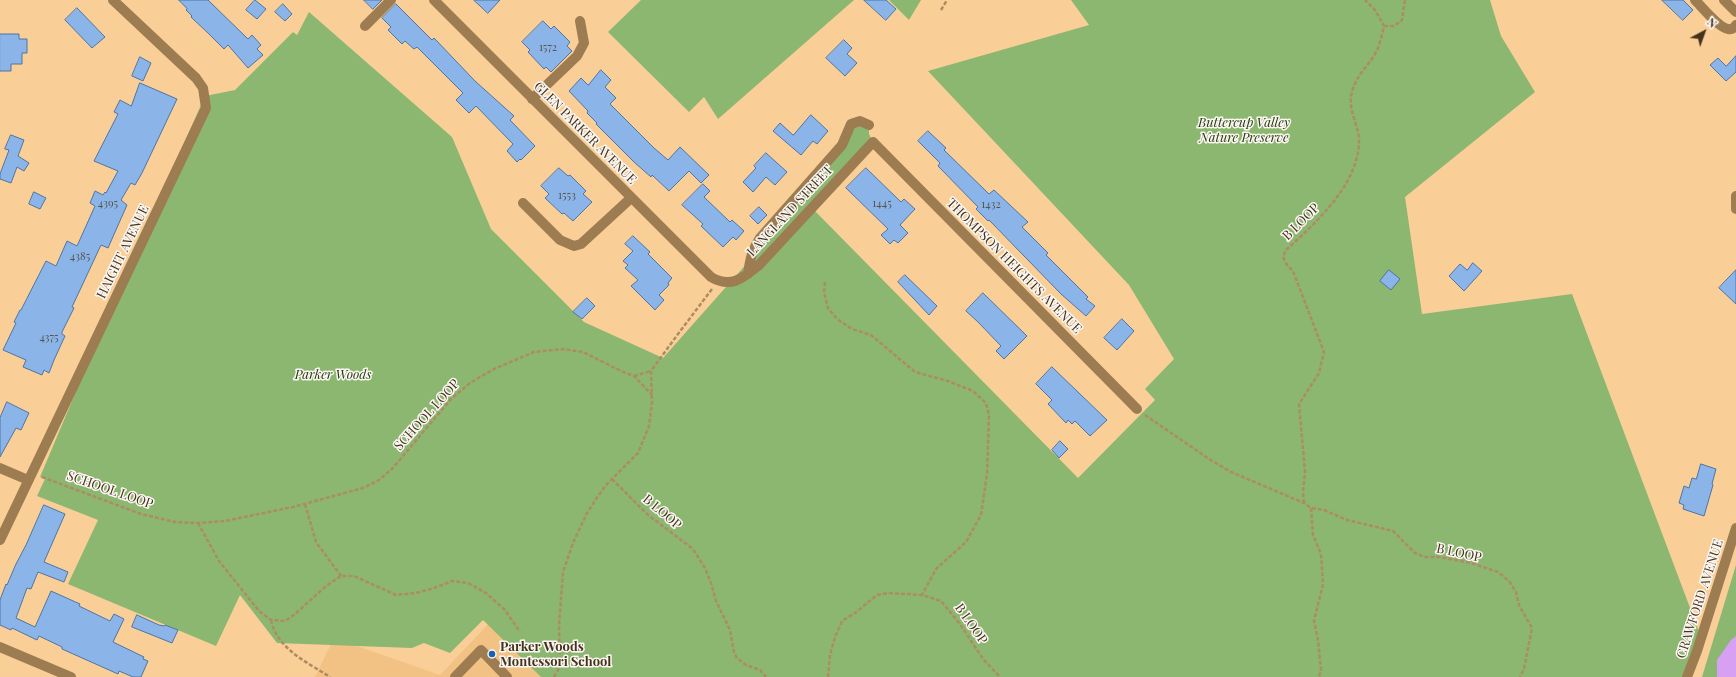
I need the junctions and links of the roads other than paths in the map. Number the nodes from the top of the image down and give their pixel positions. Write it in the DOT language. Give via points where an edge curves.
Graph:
graph roads {
  1 [pos="113,0"];
  2 [pos="391,0"];
  3 [pos="434,0"];
  4 [pos="1695,0"];
  5 [pos="1724,0"];
  6 [pos="1736,12"];
  7 [pos="580,21"];
  8 [pos="1736,25"];
  9 [pos="366,26"];
  10 [pos="532,99"];
  11 [pos="869,125"];
  12 [pos="873,142"];
  13 [pos="1736,196"];
  14 [pos="631,198"];
  15 [pos="523,203"];
  16 [pos="1736,208"];
  17 [pos="748,274"];
  18 [pos="716,284"];
  19 [pos="1137,409"];
  20 [pos="0,468"];
  21 [pos="28,480"];
  22 [pos="1736,528"];
  23 [pos="0,540"];
  24 [pos="1732,557"];
  25 [pos="0,647"];
  26 [pos="504,676"];
  27 [pos="71,677"];
  28 [pos="455,677"];
  29 [pos="1687,677"];
  1 -- 21 [label="street, HAIGHT AVENUE" via="196,78 203,88 206,108"];
  2 -- 9 [label="street"];
  3 -- 10 [label="street, GLEN PARKER AVENUE"];
  4 -- 8 [label="street" via="1722,26 1733,29"];
  5 -- 6 [label="street"];
  7 -- 10 [label="street" via="584,43 577,56"];
  10 -- 14 [label="street, GLEN PARKER AVENUE"];
  11 -- 17 [label="street" via="860,121 851,124 842,145 753,247"];
  12 -- 17 [label="street, LANGLAND STREET"];
  12 -- 19 [label="street, THOMPSON HEIGHTS AVENUE"];
  13 -- 16 [label="street"];
  14 -- 15 [label="street" via="581,244 574,246 560,240"];
  14 -- 18 [label="street, GLEN PARKER AVENUE"];
  17 -- 18 [label="street, LANGLAND STREET" via="734,282"];
  20 -- 21 [label="street"];
  21 -- 23 [label="street, HAIGHT AVENUE"];
  22 -- 24 [label="street, CRAWFORD AVENUE"];
  24 -- 29 [label="street, CRAWFORD AVENUE"];
  25 -- 27 [label="street"];
  26 -- 28 [label="street" via="481,650"];
}
